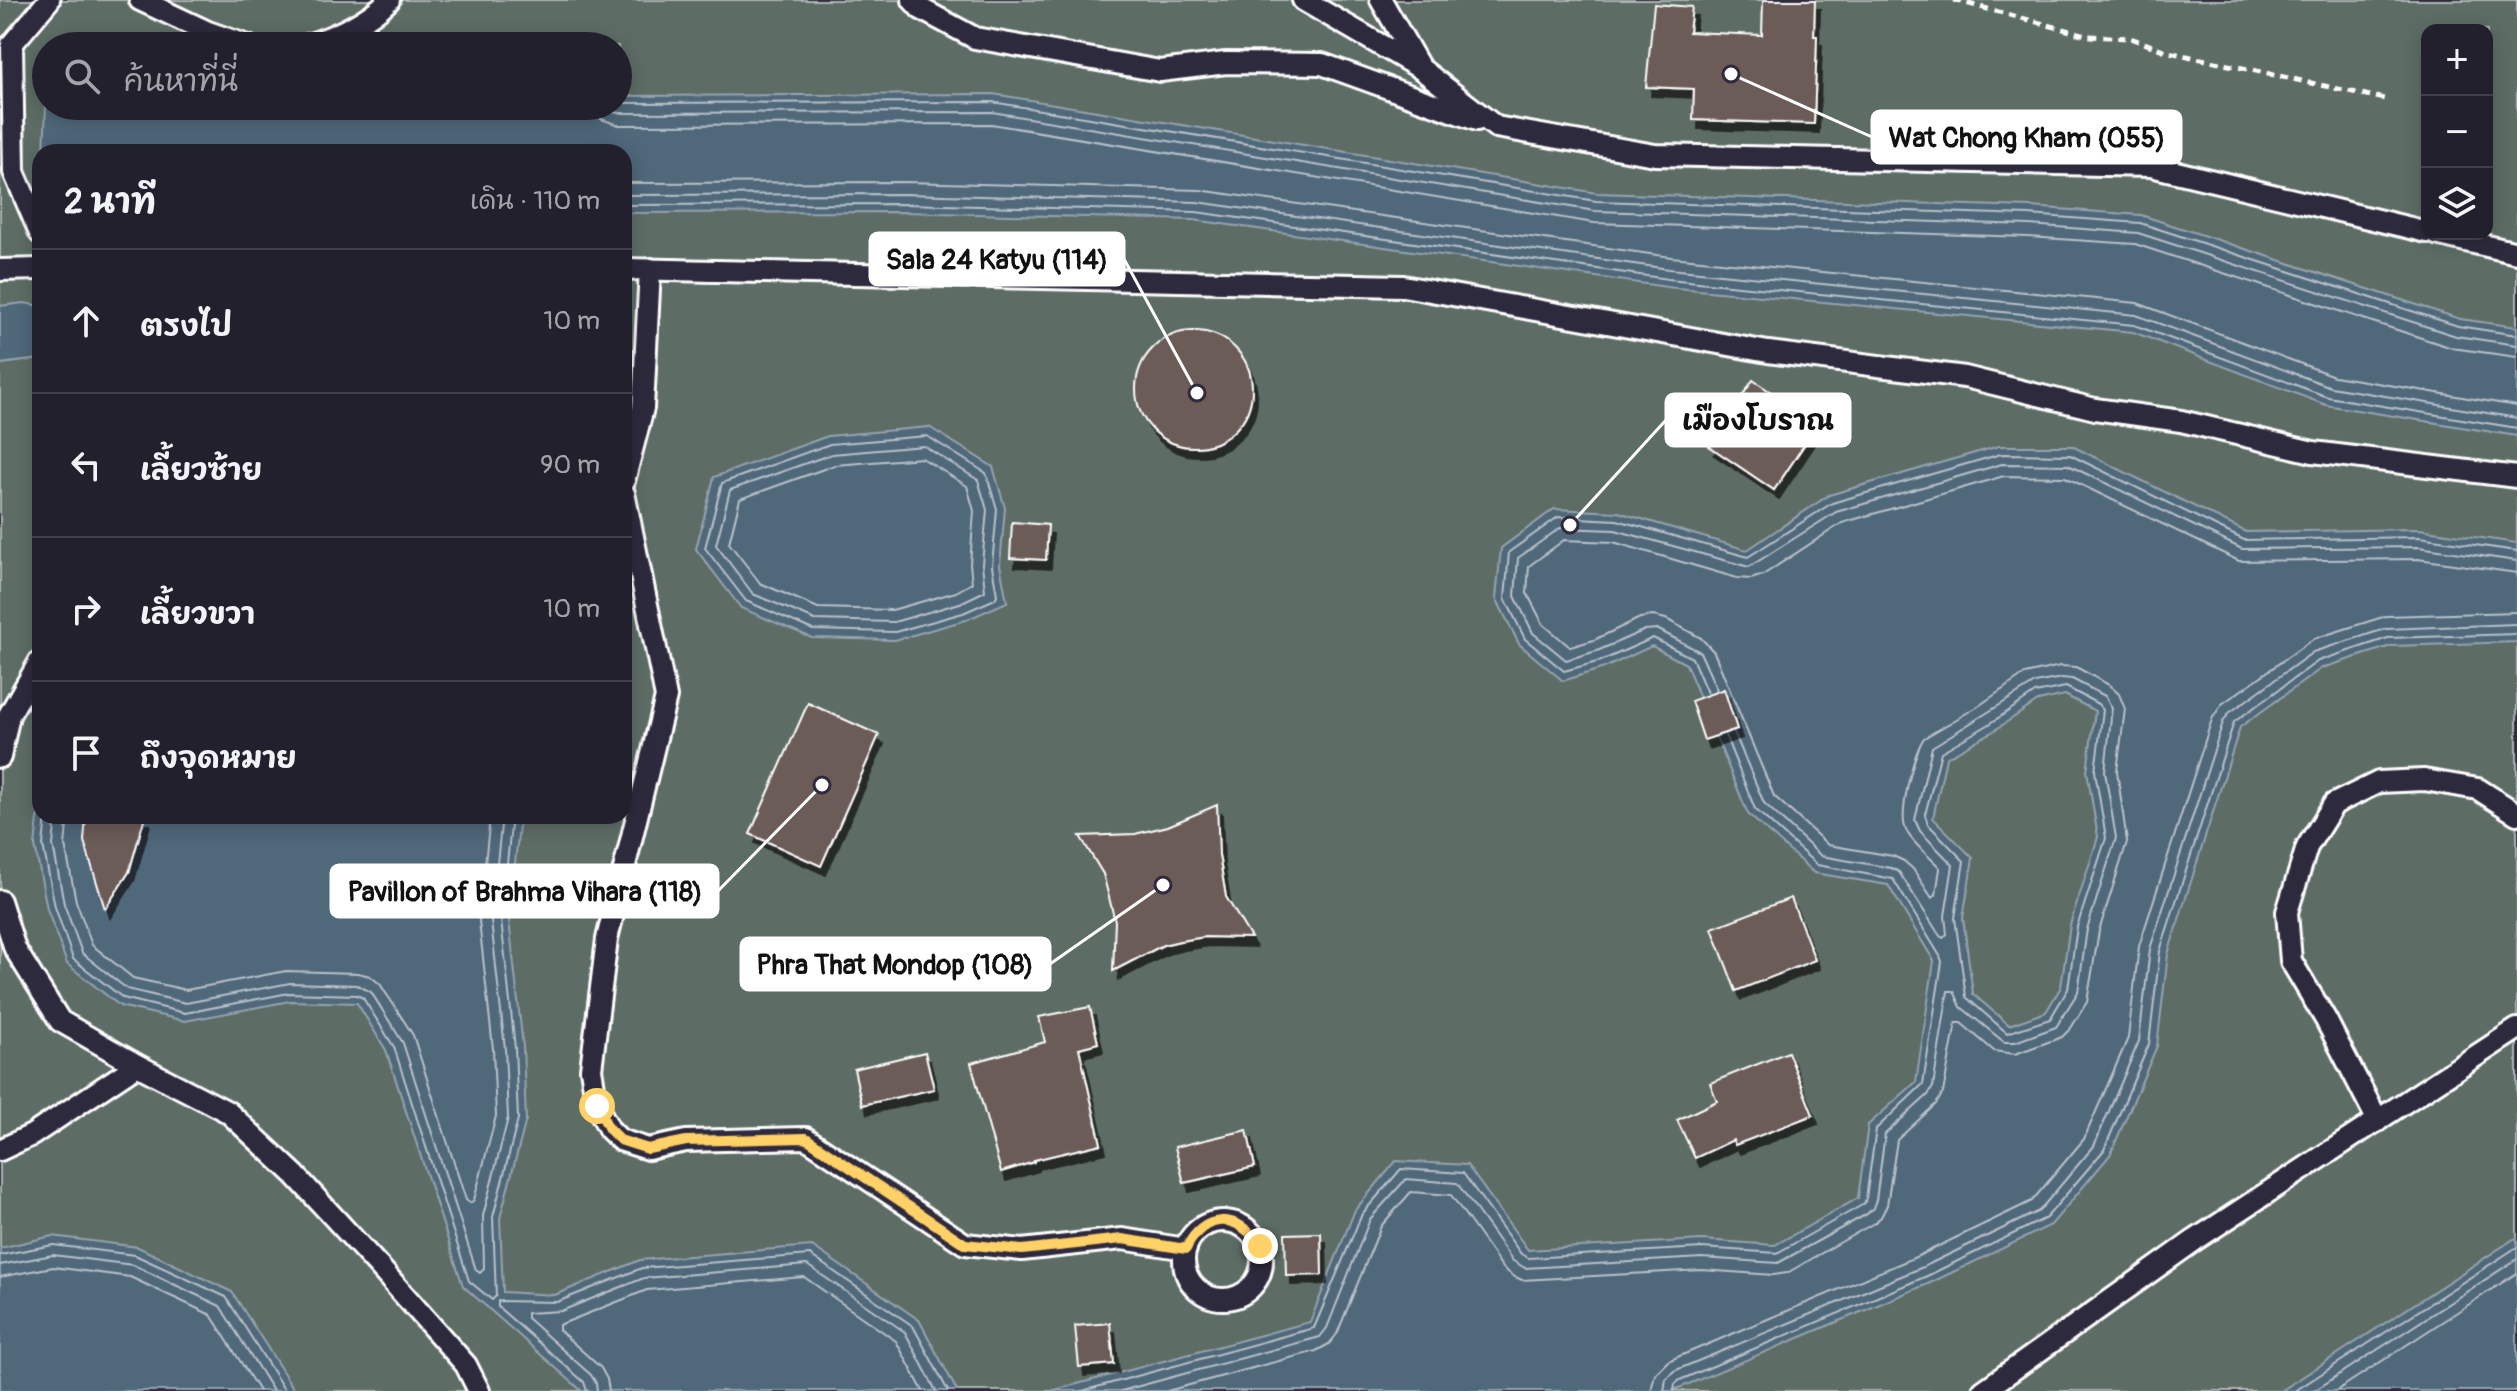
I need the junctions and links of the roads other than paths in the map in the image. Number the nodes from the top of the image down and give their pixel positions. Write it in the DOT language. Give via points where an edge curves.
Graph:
graph roads {
  1 [pos="49,0"];
  2 [pos="140,0"];
  3 [pos="389,0"];
  4 [pos="913,0"];
  5 [pos="1303,0"];
  6 [pos="1381,0"];
  7 [pos="208,32"];
  8 [pos="338,32"];
  9 [pos="1420,68"];
  10 [pos="1496,127"];
  11 [pos="32,214"];
  12 [pos="2421,231"];
  13 [pos="2462,240"];
  14 [pos="2517,253"];
  15 [pos="32,269"];
  16 [pos="632,269"];
  17 [pos="650,269"];
  18 [pos="0,270"];
  19 [pos="632,450"];
  20 [pos="2517,477"];
  21 [pos="632,532"];
  22 [pos="32,675"];
  23 [pos="0,757"];
  24 [pos="2517,814"];
  25 [pos="0,901"];
  26 [pos="2517,1029"];
  27 [pos="137,1065"];
  28 [pos="2378,1121"];
  29 [pos="0,1150"];
  30 [pos="1186,1249"];
  31 [pos="479,1391"];
  32 [pos="1983,1391"];
  1 -- 11 [label="lane" via="12,44 14,172"];
  2 -- 7 [label="lane"];
  3 -- 8 [label="lane" via="375,14"];
  4 -- 10 [label="lane" via="975,38 1160,71 1226,63 1322,64"];
  5 -- 9 [label="lane"];
  6 -- 9 [label="lane"];
  9 -- 10 [label="lane"];
  10 -- 12 [label="lane" via="1655,155 2151,166"];
  13 -- 14 [label="lane"];
  15 -- 18 [label="lane"];
  16 -- 17 [label="lane"];
  17 -- 19 [label="lane" via="643,408"];
  17 -- 20 [label="lane" via="1403,286 1768,352 1965,377 2313,452"];
  21 -- 30 [label="lane" via="666,697 607,939 591,1069 597,1106 609,1129 620,1140 648,1149 686,1141 806,1138 965,1244 1022,1250 1122,1239"];
  22 -- 23 [label="lane" via="9,715"];
  24 -- 28 [label="lane" via="2478,789 2424,780 2379,782 2334,804 2307,847 2287,912 2291,961"];
  25 -- 27 [label="lane" via="15,949 60,1021"];
  26 -- 28 [label="lane"];
  27 -- 29 [label="lane" via="32,1135"];
  27 -- 31 [label="lane" via="228,1112 295,1175 466,1365"];
  28 -- 32 [label="lane" via="2195,1240"];
}
